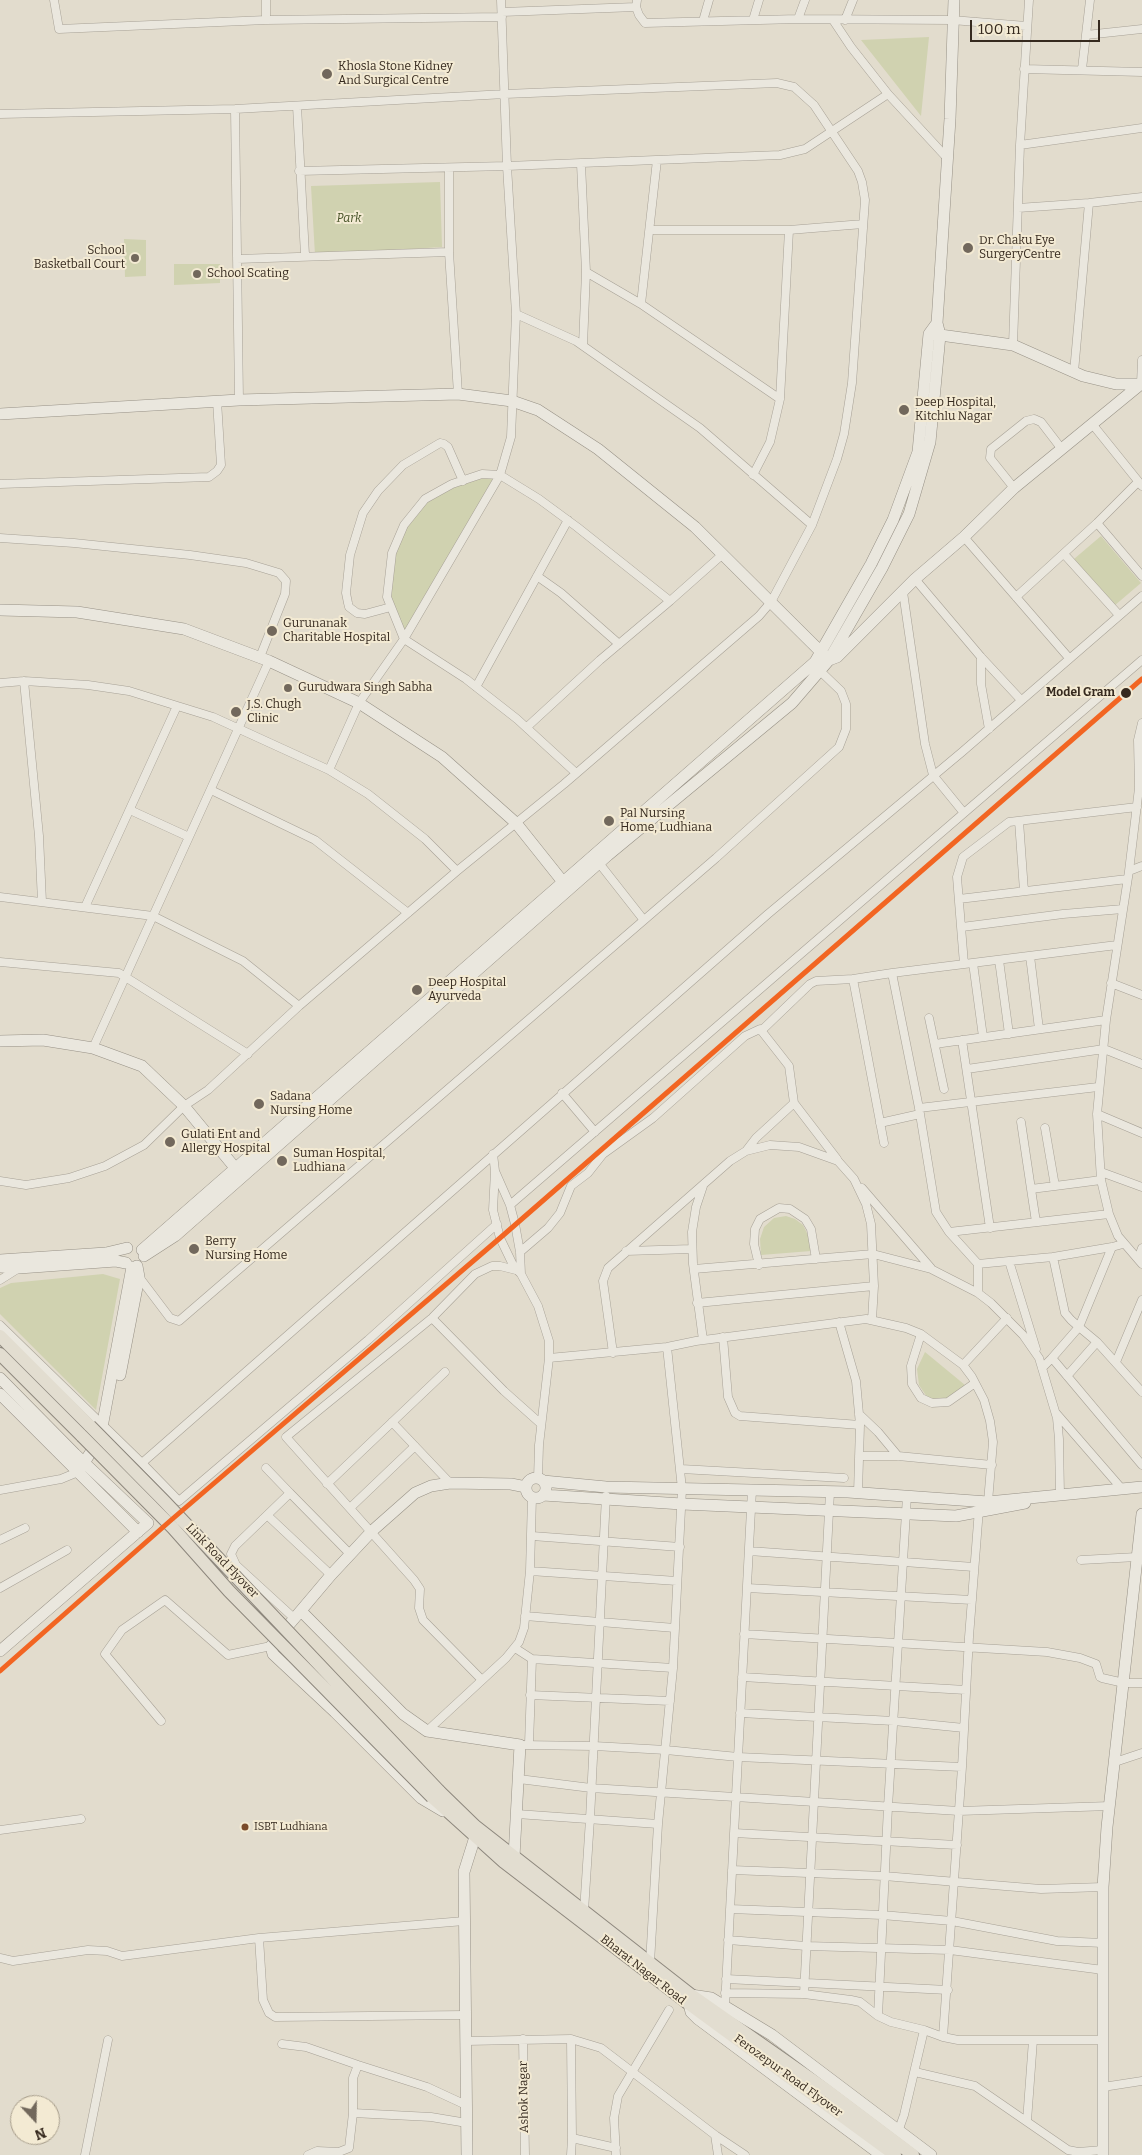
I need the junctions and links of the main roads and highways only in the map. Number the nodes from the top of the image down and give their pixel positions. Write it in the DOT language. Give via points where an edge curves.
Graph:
graph roads {
  1 [pos="0,1336"];
  2 [pos="0,1354"];
  3 [pos="436,1794"];
  4 [pos="694,2003"];
  5 [pos="889,2144"];
  6 [pos="913,2155"];
  1 -- 3 [label="main road, Link Road Flyover, bridge" via="165,1502"];
  2 -- 3 [label="main road, Link Road Flyover, bridge" via="173,1528 229,1591"];
  3 -- 4 [label="main road, Bharat Nagar Road" via="650,1963"];
  3 -- 4 [label="main road, Bharat Nagar Road" via="449,1814 504,1862"];
  4 -- 5 [label="main road, Ferozepur Road Flyover"];
  5 -- 6 [label="main road, Ferozepur Road Flyover"];
}
